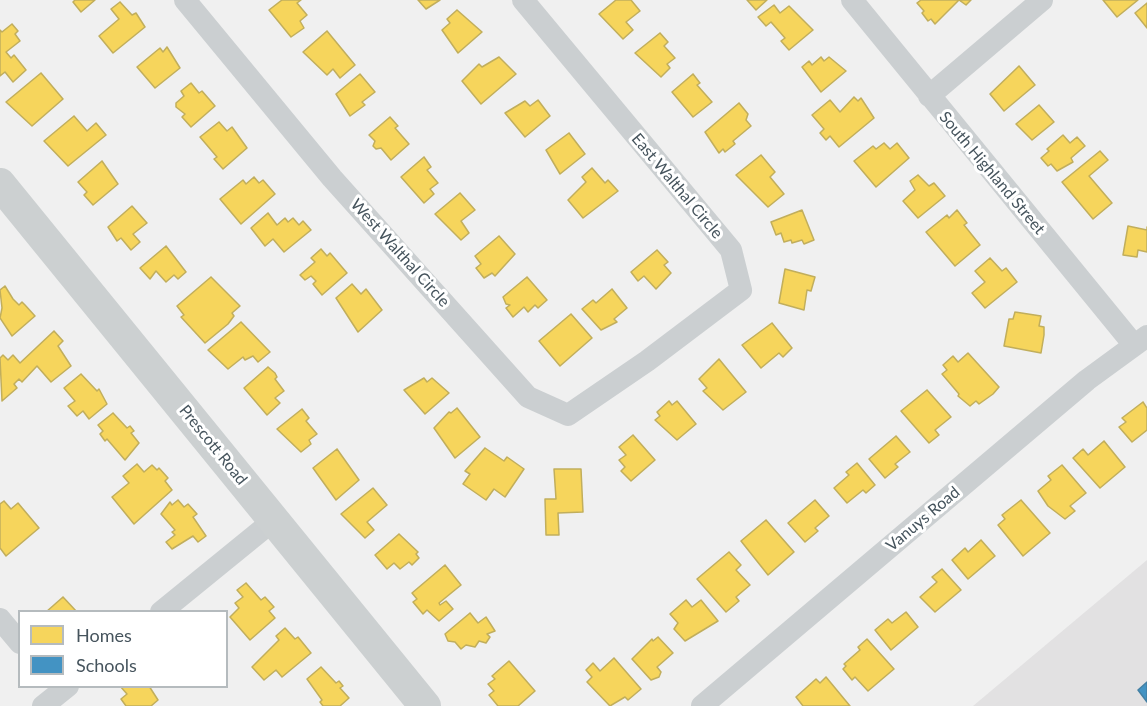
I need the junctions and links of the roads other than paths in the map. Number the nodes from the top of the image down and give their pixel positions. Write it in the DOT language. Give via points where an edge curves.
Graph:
graph roads {
  1 [pos="184,0"];
  2 [pos="523,0"];
  3 [pos="852,0"];
  4 [pos="1042,0"];
  5 [pos="929,96"];
  6 [pos="0,184"];
  7 [pos="1141,340"];
  8 [pos="647,361"];
  9 [pos="274,520"];
  10 [pos="163,610"];
  11 [pos="0,619"];
  12 [pos="18,641"];
  13 [pos="425,706"];
  14 [pos="702,706"];
  1 -- 8 [label="street, West Walthal Circle" via="332,177 528,397 568,415"];
  2 -- 8 [label="street, East Walthal Circle" via="731,250 741,290"];
  3 -- 5 [label="street, South Highland Street"];
  4 -- 5 [label="street"];
  5 -- 7 [label="street, South Highland Street"];
  6 -- 9 [label="main road, Prescott Road"];
  7 -- 14 [label="street, Vanuys Road" via="1078,387"];
  9 -- 10 [label="street"];
  9 -- 13 [label="main road, Prescott Road"];
  11 -- 12 [label="street"];
}
